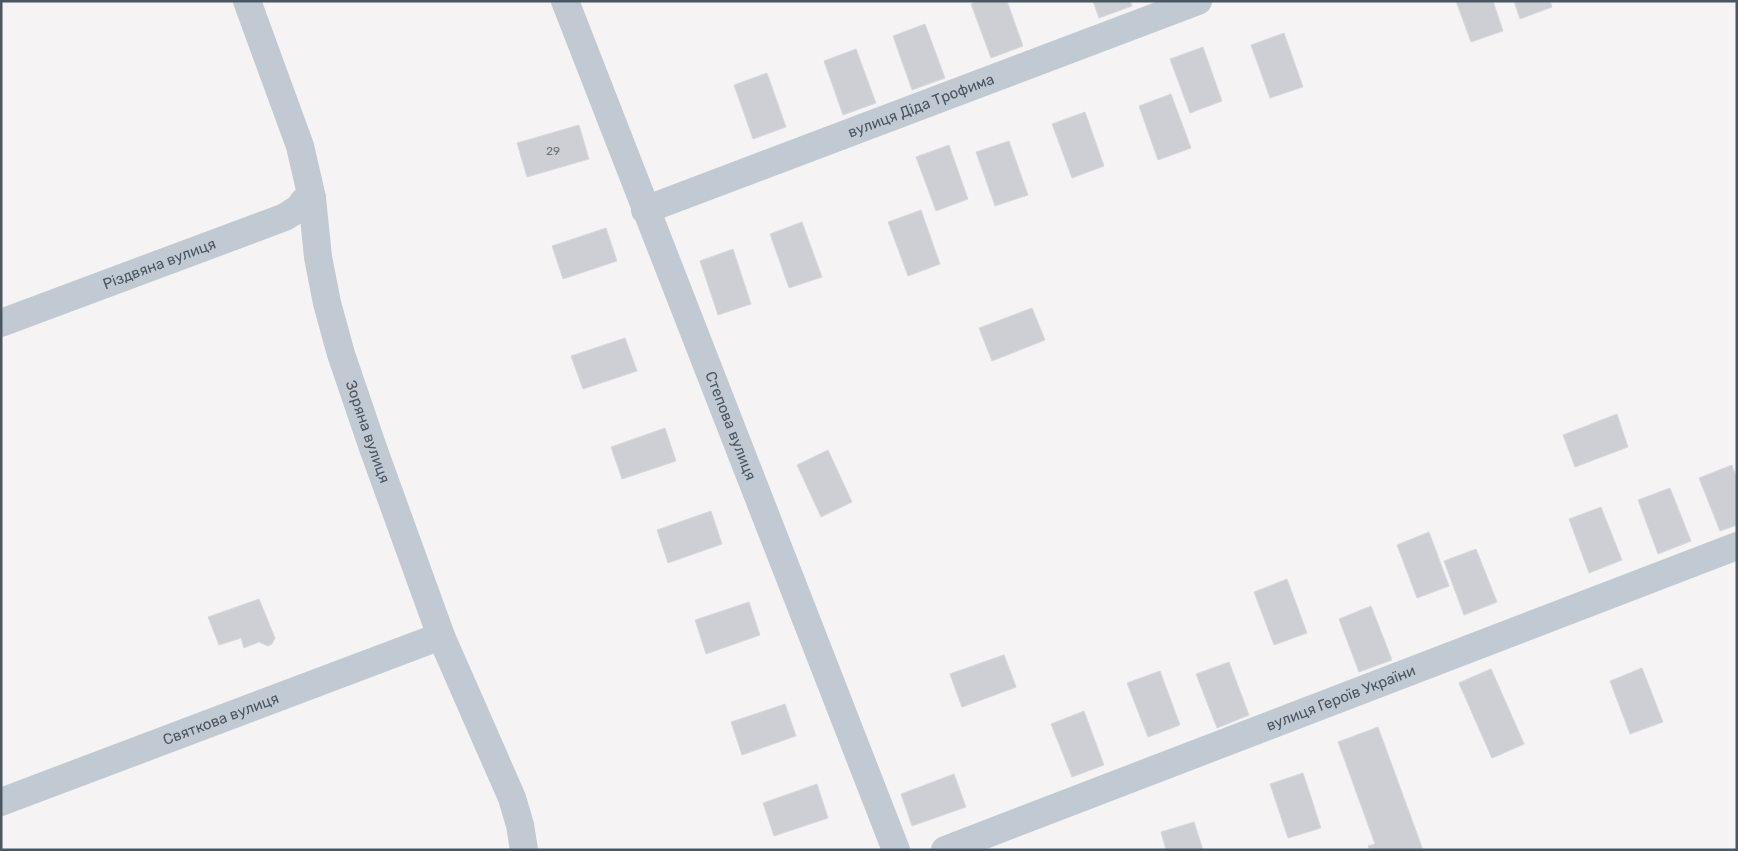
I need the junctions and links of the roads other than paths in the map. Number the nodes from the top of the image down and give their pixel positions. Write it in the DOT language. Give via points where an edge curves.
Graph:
graph roads {
  1 [pos="247,1"];
  2 [pos="565,1"];
  3 [pos="1198,1"];
  4 [pos="312,198"];
  5 [pos="645,210"];
  6 [pos="1,323"];
  7 [pos="1737,546"];
  8 [pos="441,636"];
  9 [pos="1,802"];
  10 [pos="524,850"];
  11 [pos="896,850"];
  12 [pos="944,850"];
  1 -- 4 [label="street, Зоряна вулиця" via="300,146"];
  2 -- 5 [label="street, Степова вулиця"];
  3 -- 5 [label="street, вулиця Діда Трофима"];
  4 -- 6 [label="street, Різдвяна вулиця" via="285,217"];
  4 -- 8 [label="street, Зоряна вулиця" via="318,257 341,354"];
  5 -- 11 [label="street, Степова вулиця"];
  7 -- 12 [label="street, вулиця Героїв України"];
  8 -- 9 [label="street, Святкова вулиця"];
  8 -- 10 [label="street, Зоряна вулиця" via="512,798"];
}
